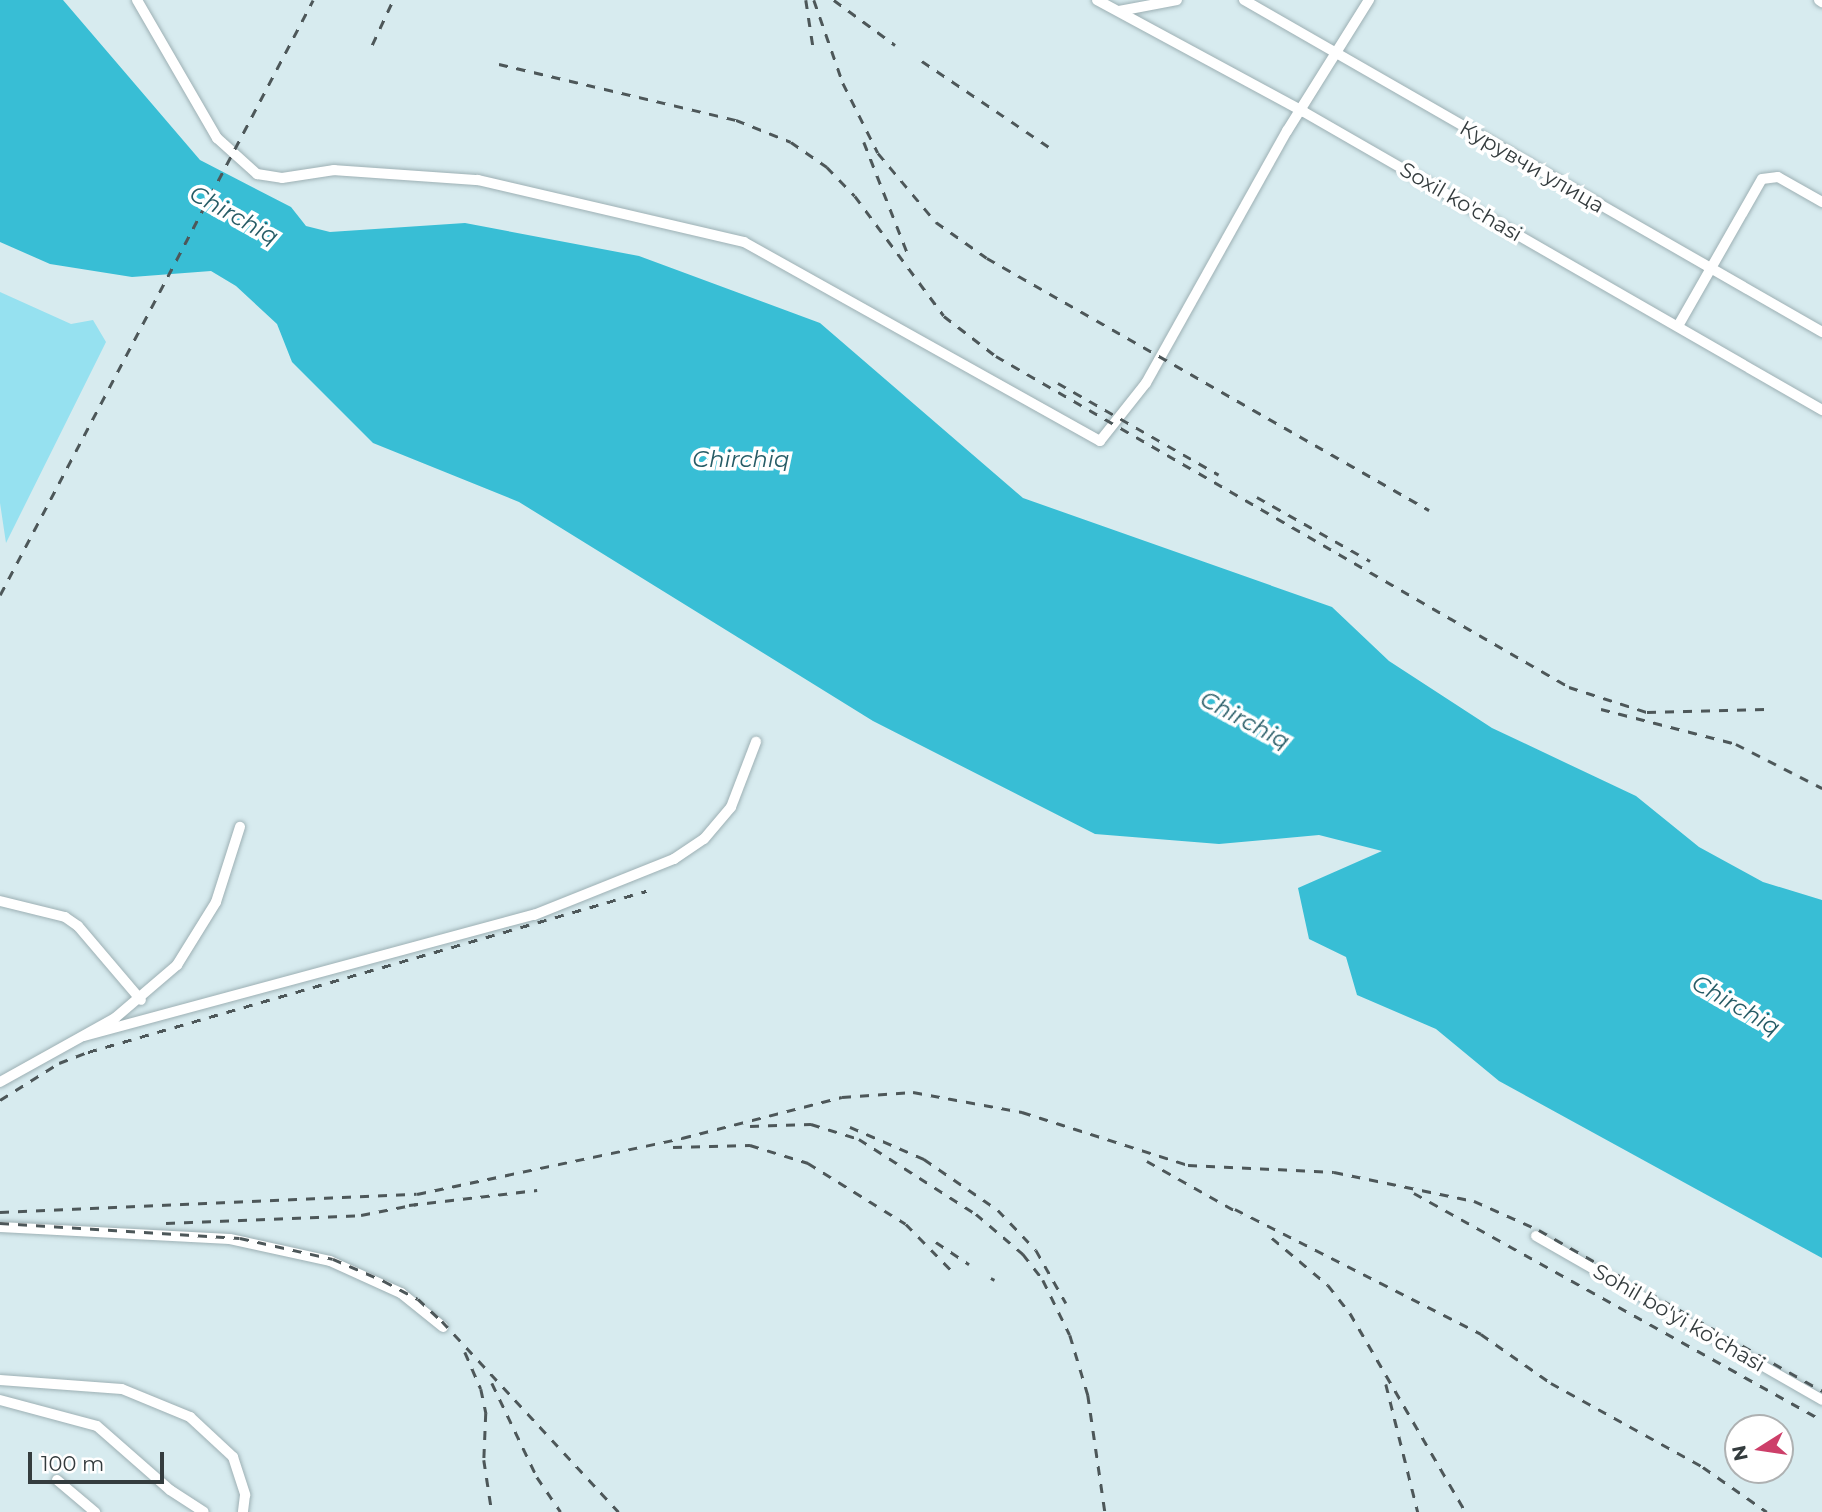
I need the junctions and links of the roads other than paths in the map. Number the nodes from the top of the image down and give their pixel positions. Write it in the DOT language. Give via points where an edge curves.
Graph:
graph roads {
  1 [pos="137,0"];
  2 [pos="1097,0"];
  3 [pos="1177,0"];
  4 [pos="1244,0"];
  5 [pos="1369,0"];
  6 [pos="1119,11"];
  7 [pos="1336,53"];
  8 [pos="1304,112"];
  9 [pos="1822,202"];
  10 [pos="1710,269"];
  11 [pos="1678,326"];
  12 [pos="1822,332"];
  13 [pos="1822,410"];
  14 [pos="756,742"];
  15 [pos="240,827"];
  16 [pos="0,901"];
  17 [pos="141,1000"];
  18 [pos="84,1036"];
  19 [pos="0,1082"];
  20 [pos="0,1227"];
  21 [pos="1536,1236"];
  22 [pos="443,1326"];
  23 [pos="0,1380"];
  24 [pos="0,1400"];
  25 [pos="1822,1400"];
  26 [pos="57,1480"];
  27 [pos="95,1512"];
  28 [pos="204,1512"];
  29 [pos="243,1512"];
  1 -- 8 [label="street" via="217,138 257,174 282,178 334,170 478,180 744,242 1100,441 1146,383 1287,131"];
  2 -- 6 [label="street, Soxil ko'chasi"];
  3 -- 6 [label="street"];
  4 -- 7 [label="street, Курувчи улица"];
  5 -- 7 [label="street"];
  6 -- 8 [label="street, Soxil ko'chasi"];
  7 -- 8 [label="street"];
  7 -- 10 [label="street, Курувчи улица"];
  8 -- 11 [label="street, Soxil ko'chasi"];
  9 -- 10 [label="street" via="1778,177 1762,179"];
  10 -- 11 [label="street"];
  10 -- 12 [label="street, Курувчи улица"];
  11 -- 13 [label="street, Soxil ko'chasi"];
  14 -- 18 [label="street" via="731,807 704,839 674,859 534,915"];
  15 -- 17 [label="street" via="226,877 205,925 177,965"];
  16 -- 17 [label="street" via="65,917 78,926"];
  17 -- 18 [label="street"];
  18 -- 19 [label="street"];
  20 -- 22 [label="street" via="230,1239 330,1261 401,1293"];
  21 -- 25 [label="street, Sohil bo'yi ko'chasi"];
  23 -- 29 [label="street" via="122,1389 190,1418 233,1457 245,1495"];
  24 -- 28 [label="street" via="97,1426 170,1490"];
  26 -- 27 [label="street"];
}
